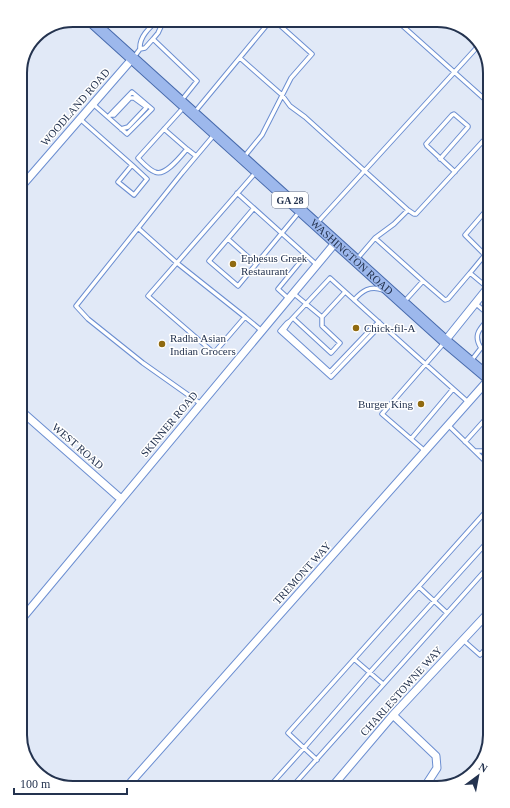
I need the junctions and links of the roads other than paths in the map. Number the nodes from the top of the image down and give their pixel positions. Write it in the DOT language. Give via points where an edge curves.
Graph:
graph roads {
  1 [pos="98,27"];
  2 [pos="150,27"];
  3 [pos="160,27"];
  4 [pos="265,27"];
  5 [pos="282,27"];
  6 [pos="404,27"];
  7 [pos="153,39"];
  8 [pos="140,49"];
  9 [pos="476,49"];
  10 [pos="240,58"];
  11 [pos="132,59"];
  12 [pos="454,73"];
  13 [pos="282,95"];
  14 [pos="483,98"];
  15 [pos="93,104"];
  16 [pos="182,104"];
  17 [pos="194,114"];
  18 [pos="109,116"];
  19 [pos="80,119"];
  20 [pos="164,129"];
  21 [pos="216,134"];
  22 [pos="483,141"];
  23 [pos="187,149"];
  24 [pos="196,156"];
  25 [pos="243,158"];
  26 [pos="440,158"];
  27 [pos="132,165"];
  28 [pos="365,170"];
  29 [pos="257,171"];
  30 [pos="455,172"];
  31 [pos="27,180"];
  32 [pos="237,193"];
  33 [pos="254,208"];
  34 [pos="301,210"];
  35 [pos="408,210"];
  36 [pos="483,214"];
  37 [pos="316,224"];
  38 [pos="138,228"];
  39 [pos="282,234"];
  40 [pos="375,238"];
  41 [pos="228,239"];
  42 [pos="336,242"];
  43 [pos="483,253"];
  44 [pos="306,256"];
  45 [pos="483,257"];
  46 [pos="356,260"];
  47 [pos="177,263"];
  48 [pos="256,264"];
  49 [pos="317,265"];
  50 [pos="470,273"];
  51 [pos="423,282"];
  52 [pos="483,282"];
  53 [pos="345,292"];
  54 [pos="483,293"];
  55 [pos="291,296"];
  56 [pos="354,300"];
  57 [pos="402,302"];
  58 [pos="475,303"];
  59 [pos="306,304"];
  60 [pos="483,310"];
  61 [pos="245,317"];
  62 [pos="322,317"];
  63 [pos="292,320"];
  64 [pos="379,322"];
  65 [pos="483,325"];
  66 [pos="262,331"];
  67 [pos="445,341"];
  68 [pos="470,362"];
  69 [pos="425,364"];
  70 [pos="483,373"];
  71 [pos="483,386"];
  72 [pos="453,389"];
  73 [pos="468,402"];
  74 [pos="201,404"];
  75 [pos="27,416"];
  76 [pos="483,422"];
  77 [pos="448,425"];
  78 [pos="411,439"];
  79 [pos="465,442"];
  80 [pos="425,451"];
  81 [pos="475,451"];
  82 [pos="483,451"];
  83 [pos="483,459"];
  84 [pos="121,499"];
  85 [pos="483,515"];
  86 [pos="483,548"];
  87 [pos="483,573"];
  88 [pos="419,587"];
  89 [pos="434,601"];
  90 [pos="27,613"];
  91 [pos="448,613"];
  92 [pos="483,619"];
  93 [pos="463,640"];
  94 [pos="483,652"];
  95 [pos="354,659"];
  96 [pos="370,672"];
  97 [pos="383,684"];
  98 [pos="393,715"];
  99 [pos="304,748"];
  100 [pos="317,760"];
  101 [pos="132,781"];
  102 [pos="274,781"];
  103 [pos="298,781"];
  104 [pos="337,781"];
  105 [pos="429,781"];
  1 -- 11 [label="main road, WASHINGTON ROAD / GA 28"];
  2 -- 8 [label="lane" via="140,42"];
  3 -- 7 [label="lane"];
  4 -- 10 [label="lane"];
  5 -- 13 [label="lane" via="312,54 291,78"];
  6 -- 12 [label="lane"];
  7 -- 8 [label="lane" via="145,48"];
  7 -- 16 [label="lane" via="197,81"];
  8 -- 11 [label="lane"];
  9 -- 12 [label="lane"];
  10 -- 13 [label="lane"];
  10 -- 17 [label="lane"];
  11 -- 15 [label="street, WOODLAND ROAD"];
  11 -- 16 [label="main road, WASHINGTON ROAD / GA 28"];
  12 -- 14 [label="lane"];
  12 -- 28 [label="lane"];
  13 -- 25 [label="lane" via="262,135"];
  13 -- 28 [label="lane" via="290,106"];
  15 -- 18 [label="lane"];
  15 -- 19 [label="street, WOODLAND ROAD"];
  16 -- 17 [label="main road, WASHINGTON ROAD / GA 28"];
  16 -- 20 [label="lane"];
  17 -- 21 [label="main road, WASHINGTON ROAD / GA 28"];
  18 -- 18 [label="lane" via="127,134 152,108 132,92"];
  19 -- 27 [label="lane"];
  19 -- 31 [label="street, WOODLAND ROAD"];
  20 -- 23 [label="lane"];
  20 -- 23 [label="lane" via="138,158 156,173 162,173"];
  21 -- 24 [label="lane"];
  21 -- 25 [label="main road, WASHINGTON ROAD / GA 28"];
  22 -- 30 [label="lane"];
  23 -- 24 [label="lane"];
  24 -- 38 [label="lane"];
  25 -- 29 [label="main road, WASHINGTON ROAD / GA 28"];
  26 -- 26 [label="lane" via="426,144 454,114 468,128"];
  26 -- 30 [label="lane"];
  27 -- 27 [label="lane" via="147,179 134,195 118,182"];
  28 -- 35 [label="lane"];
  28 -- 37 [label="lane"];
  29 -- 32 [label="lane"];
  29 -- 34 [label="main road, WASHINGTON ROAD / GA 28"];
  30 -- 35 [label="lane" via="416,214"];
  32 -- 33 [label="lane"];
  32 -- 47 [label="lane"];
  33 -- 39 [label="lane"];
  33 -- 41 [label="lane"];
  34 -- 37 [label="main road, WASHINGTON ROAD / GA 28"];
  34 -- 39 [label="lane"];
  35 -- 40 [label="lane"];
  36 -- 43 [label="lane" via="465,235"];
  37 -- 42 [label="main road, WASHINGTON ROAD / GA 28"];
  38 -- 47 [label="lane"];
  38 -- 74 [label="lane" via="76,306 88,319 143,363"];
  39 -- 44 [label="lane"];
  39 -- 48 [label="lane"];
  40 -- 46 [label="lane"];
  40 -- 51 [label="lane"];
  41 -- 48 [label="lane"];
  41 -- 48 [label="lane" via="208,261 238,286"];
  42 -- 46 [label="main road, WASHINGTON ROAD / GA 28"];
  42 -- 49 [label="street, SKINNER ROAD"];
  44 -- 49 [label="lane"];
  44 -- 55 [label="lane" via="278,288"];
  45 -- 50 [label="lane"];
  46 -- 57 [label="main road, WASHINGTON ROAD / GA 28"];
  47 -- 61 [label="lane"];
  47 -- 61 [label="lane" via="148,296 214,353"];
  49 -- 55 [label="street, SKINNER ROAD"];
  50 -- 51 [label="lane" via="445,300"];
  50 -- 52 [label="lane"];
  51 -- 57 [label="lane"];
  53 -- 56 [label="lane"];
  53 -- 59 [label="lane" via="330,278"];
  53 -- 62 [label="lane"];
  54 -- 58 [label="street"];
  55 -- 59 [label="lane"];
  55 -- 66 [label="street, SKINNER ROAD"];
  56 -- 57 [label="lane" via="365,290 372,288 386,292"];
  56 -- 64 [label="lane"];
  57 -- 67 [label="main road, WASHINGTON ROAD / GA 28"];
  58 -- 60 [label="lane"];
  58 -- 67 [label="street"];
  59 -- 62 [label="lane"];
  59 -- 63 [label="lane"];
  61 -- 66 [label="lane"];
  62 -- 63 [label="lane" via="322,326 340,343 331,353"];
  63 -- 64 [label="lane" via="284,330 330,372"];
  64 -- 69 [label="lane"];
  65 -- 68 [label="lane" via="478,330 477,337 481,348"];
  66 -- 74 [label="street, SKINNER ROAD"];
  67 -- 68 [label="main road, WASHINGTON ROAD / GA 28"];
  67 -- 69 [label="lane"];
  68 -- 70 [label="main road, WASHINGTON ROAD / GA 28"];
  69 -- 72 [label="lane"];
  69 -- 78 [label="lane" via="382,414"];
  71 -- 73 [label="street, TREMONT WAY"];
  72 -- 73 [label="lane"];
  72 -- 78 [label="lane"];
  73 -- 77 [label="street, TREMONT WAY"];
  74 -- 84 [label="street, SKINNER ROAD"];
  75 -- 84 [label="street, WEST ROAD"];
  76 -- 79 [label="lane"];
  77 -- 79 [label="lane"];
  77 -- 80 [label="street, TREMONT WAY"];
  78 -- 80 [label="lane"];
  79 -- 81 [label="lane"];
  80 -- 101 [label="street, TREMONT WAY"];
  81 -- 82 [label="lane"];
  81 -- 83 [label="lane"];
  84 -- 90 [label="street, SKINNER ROAD"];
  85 -- 88 [label="lane"];
  86 -- 89 [label="lane"];
  87 -- 91 [label="lane"];
  88 -- 89 [label="lane"];
  88 -- 95 [label="lane"];
  89 -- 91 [label="lane"];
  89 -- 96 [label="lane"];
  91 -- 97 [label="lane"];
  92 -- 93 [label="street, CHARLESTOWNE WAY"];
  93 -- 94 [label="lane" via="480,655"];
  93 -- 98 [label="street, CHARLESTOWNE WAY"];
  95 -- 96 [label="lane"];
  95 -- 99 [label="lane" via="288,733"];
  96 -- 97 [label="lane"];
  96 -- 99 [label="lane"];
  97 -- 100 [label="lane"];
  98 -- 104 [label="street, CHARLESTOWNE WAY"];
  98 -- 105 [label="street" via="436,756 437,768"];
  99 -- 100 [label="lane"];
  99 -- 102 [label="lane"];
  100 -- 103 [label="lane"];
}
